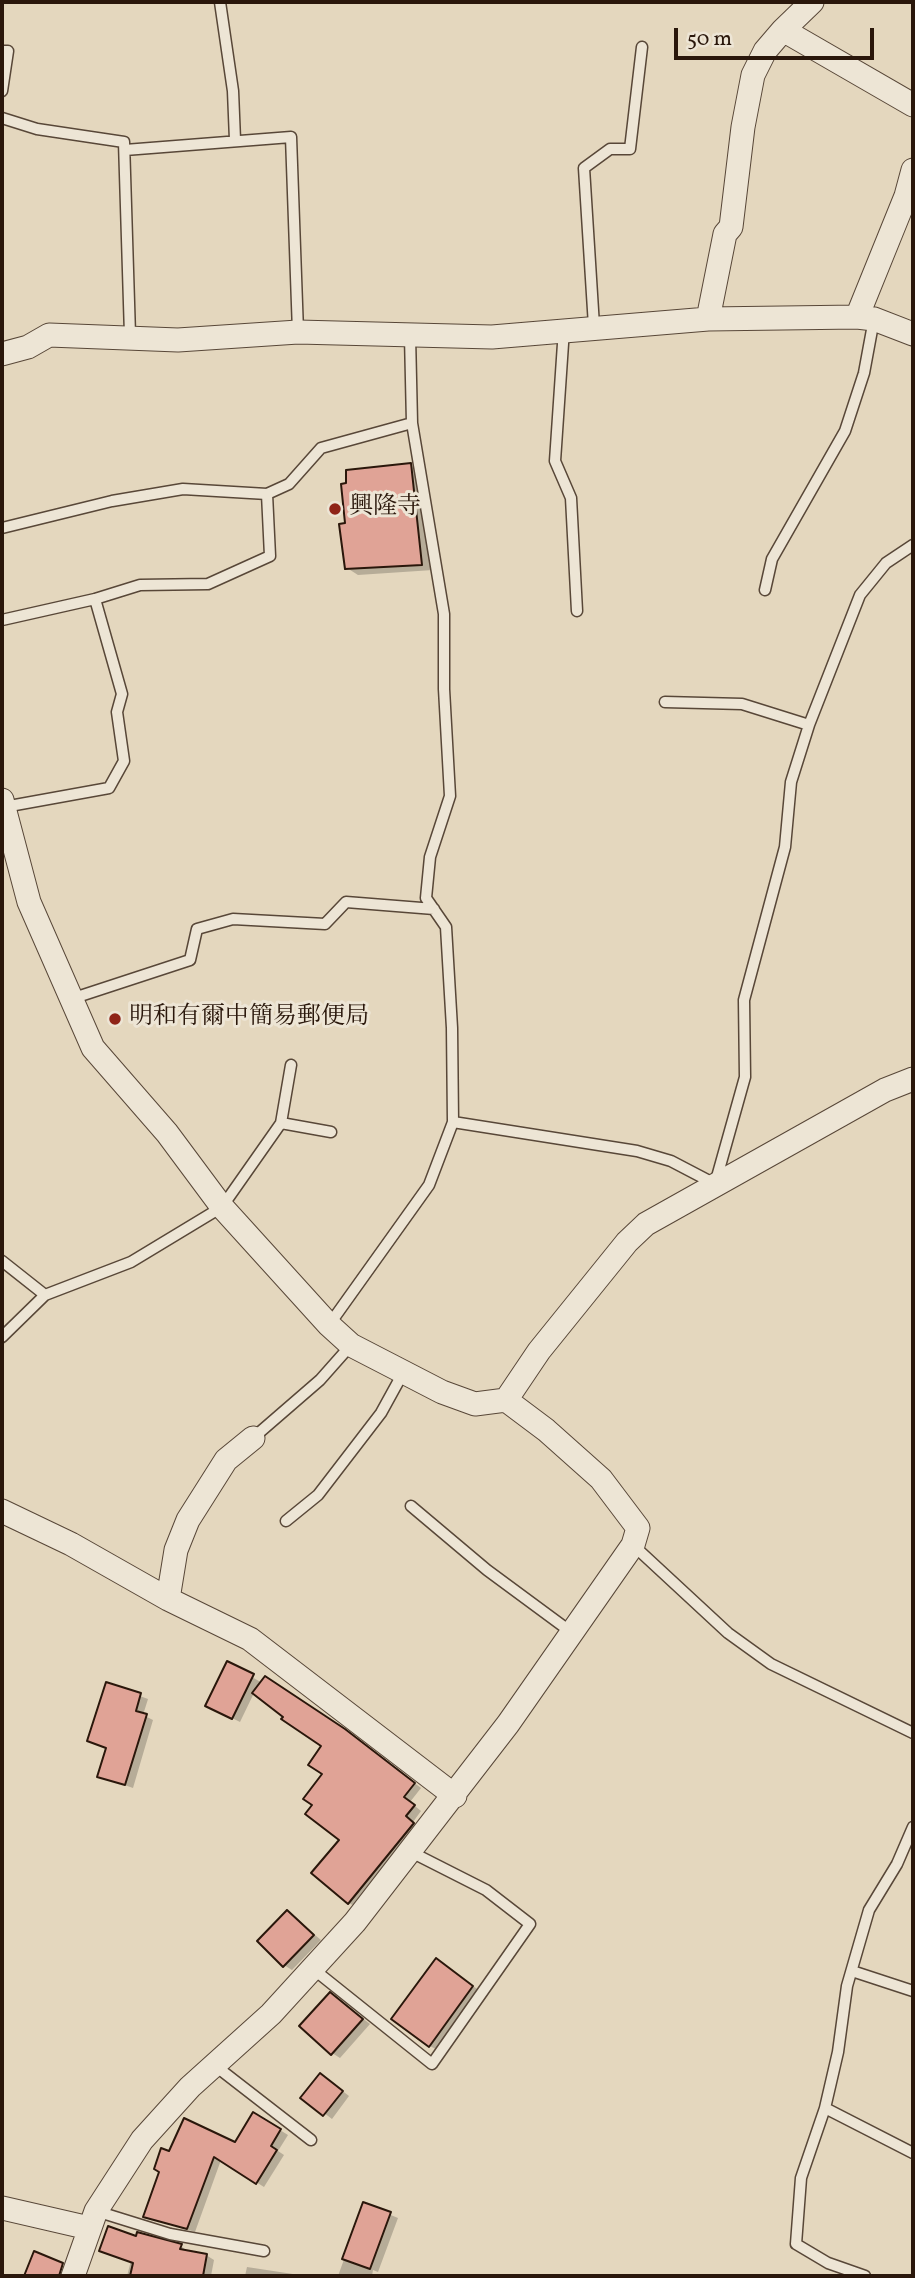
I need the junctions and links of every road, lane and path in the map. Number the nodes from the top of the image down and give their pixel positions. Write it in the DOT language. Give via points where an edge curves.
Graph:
graph roads {
  1 [pos="220,2"];
  2 [pos="812,2"];
  3 [pos="783,30"];
  4 [pos="642,47"];
  5 [pos="2,51"];
  6 [pos="2,91"];
  7 [pos="913,105"];
  8 [pos="2,118"];
  9 [pos="235,140"];
  10 [pos="125,150"];
  11 [pos="913,170"];
  12 [pos="910,197"];
  13 [pos="865,318"];
  14 [pos="708,319"];
  15 [pos="594,326"];
  16 [pos="564,330"];
  17 [pos="298,332"];
  18 [pos="913,334"];
  19 [pos="130,335"];
  20 [pos="410,336"];
  21 [pos="2,354"];
  22 [pos="412,423"];
  23 [pos="267,494"];
  24 [pos="2,528"];
  25 [pos="913,545"];
  26 [pos="765,590"];
  27 [pos="95,599"];
  28 [pos="577,611"];
  29 [pos="2,620"];
  30 [pos="665,702"];
  31 [pos="809,724"];
  32 [pos="3,804"];
  33 [pos="434,909"];
  34 [pos="74,998"];
  35 [pos="291,1065"];
  36 [pos="913,1079"];
  37 [pos="453,1122"];
  38 [pos="281,1123"];
  39 [pos="331,1132"];
  40 [pos="715,1184"];
  41 [pos="222,1207"];
  42 [pos="2,1261"];
  43 [pos="45,1295"];
  44 [pos="329,1325"];
  45 [pos="2,1337"];
  46 [pos="351,1345"];
  47 [pos="403,1373"];
  48 [pos="506,1400"];
  49 [pos="253,1438"];
  50 [pos="411,1506"];
  51 [pos="2,1511"];
  52 [pos="286,1521"];
  53 [pos="634,1545"];
  54 [pos="168,1599"];
  55 [pos="571,1632"];
  56 [pos="913,1733"];
  57 [pos="455,1796"];
  58 [pos="913,1827"];
  59 [pos="411,1852"];
  60 [pos="312,1968"];
  61 [pos="852,1971"];
  62 [pos="913,1991"];
  63 [pos="213,2064"];
  64 [pos="825,2108"];
  65 [pos="311,2140"];
  66 [pos="913,2152"];
  67 [pos="2,2208"];
  68 [pos="93,2220"];
  69 [pos="264,2251"];
  70 [pos="73,2276"];
  71 [pos="865,2276"];
  1 -- 9 [label="lane"];
  2 -- 3 [label="street"];
  3 -- 7 [label="street"];
  3 -- 14 [label="street" via="752,75 731,227 725,234"];
  4 -- 15 [label="lane" via="630,149 610,149 584,168"];
  5 -- 6 [label="lane" via="8,51"];
  8 -- 10 [label="lane" via="37,129 124,142"];
  9 -- 10 [label="lane"];
  9 -- 17 [label="lane" via="290,137"];
  10 -- 19 [label="lane"];
  11 -- 12 [label="street"];
  12 -- 13 [label="street"];
  13 -- 14 [label="street"];
  13 -- 18 [label="street"];
  13 -- 26 [label="lane" via="864,373 845,431 772,559"];
  14 -- 15 [label="street"];
  15 -- 16 [label="street"];
  16 -- 20 [label="street" via="492,337"];
  16 -- 28 [label="lane" via="555,461 571,498"];
  17 -- 19 [label="street" via="178,340"];
  17 -- 20 [label="street"];
  19 -- 21 [label="street" via="49,335"];
  20 -- 22 [label="lane"];
  22 -- 23 [label="lane" via="321,448 289,484"];
  22 -- 33 [label="lane" via="444,614 450,796 430,857 426,898"];
  23 -- 24 [label="lane" via="183,489"];
  23 -- 27 [label="lane" via="270,556 208,584 140,585"];
  25 -- 31 [label="lane" via="886,562 860,595"];
  27 -- 29 [label="lane"];
  27 -- 32 [label="lane" via="122,694 117,712 124,761 109,789"];
  30 -- 31 [label="lane" via="742,704"];
  31 -- 40 [label="lane" via="791,782 785,847 744,1000 745,1077"];
  32 -- 34 [label="street" via="29,902"];
  33 -- 34 [label="lane" via="346,902 325,924 233,919 197,929 190,960"];
  33 -- 37 [label="lane" via="446,927"];
  34 -- 41 [label="street" via="93,1048 167,1133"];
  35 -- 38 [label="lane"];
  36 -- 40 [label="street"];
  37 -- 40 [label="lane" via="637,1151 671,1161"];
  37 -- 44 [label="lane" via="429,1185"];
  38 -- 39 [label="lane"];
  38 -- 41 [label="lane"];
  40 -- 48 [label="street" via="661,1214 627,1242 539,1351"];
  41 -- 43 [label="lane" via="131,1262"];
  41 -- 44 [label="street"];
  42 -- 43 [label="lane"];
  43 -- 45 [label="lane"];
  44 -- 46 [label="street"];
  46 -- 47 [label="street"];
  46 -- 49 [label="lane" via="320,1380"];
  47 -- 48 [label="street" via="475,1404"];
  47 -- 52 [label="lane" via="381,1413 318,1494"];
  48 -- 53 [label="street" via="601,1479 638,1528"];
  49 -- 54 [label="street" via="226,1460 188,1520 176,1550"];
  50 -- 55 [label="lane"];
  51 -- 54 [label="street"];
  53 -- 55 [label="street"];
  53 -- 56 [label="lane" via="727,1633 771,1664"];
  54 -- 57 [label="street" via="250,1639"];
  55 -- 57 [label="street"];
  57 -- 59 [label="street"];
  58 -- 61 [label="lane" via="869,1910"];
  59 -- 60 [label="street"];
  59 -- 60 [label="lane" via="486,1889 530,1924 432,2064"];
  60 -- 63 [label="street" via="249,2035"];
  61 -- 62 [label="lane"];
  61 -- 64 [label="lane"];
  63 -- 65 [label="lane"];
  63 -- 68 [label="street" via="142,2140"];
  64 -- 66 [label="lane"];
  64 -- 71 [label="lane" via="801,2178 796,2244 828,2263"];
  67 -- 68 [label="street"];
  68 -- 69 [label="lane"];
  68 -- 70 [label="street"];
}
